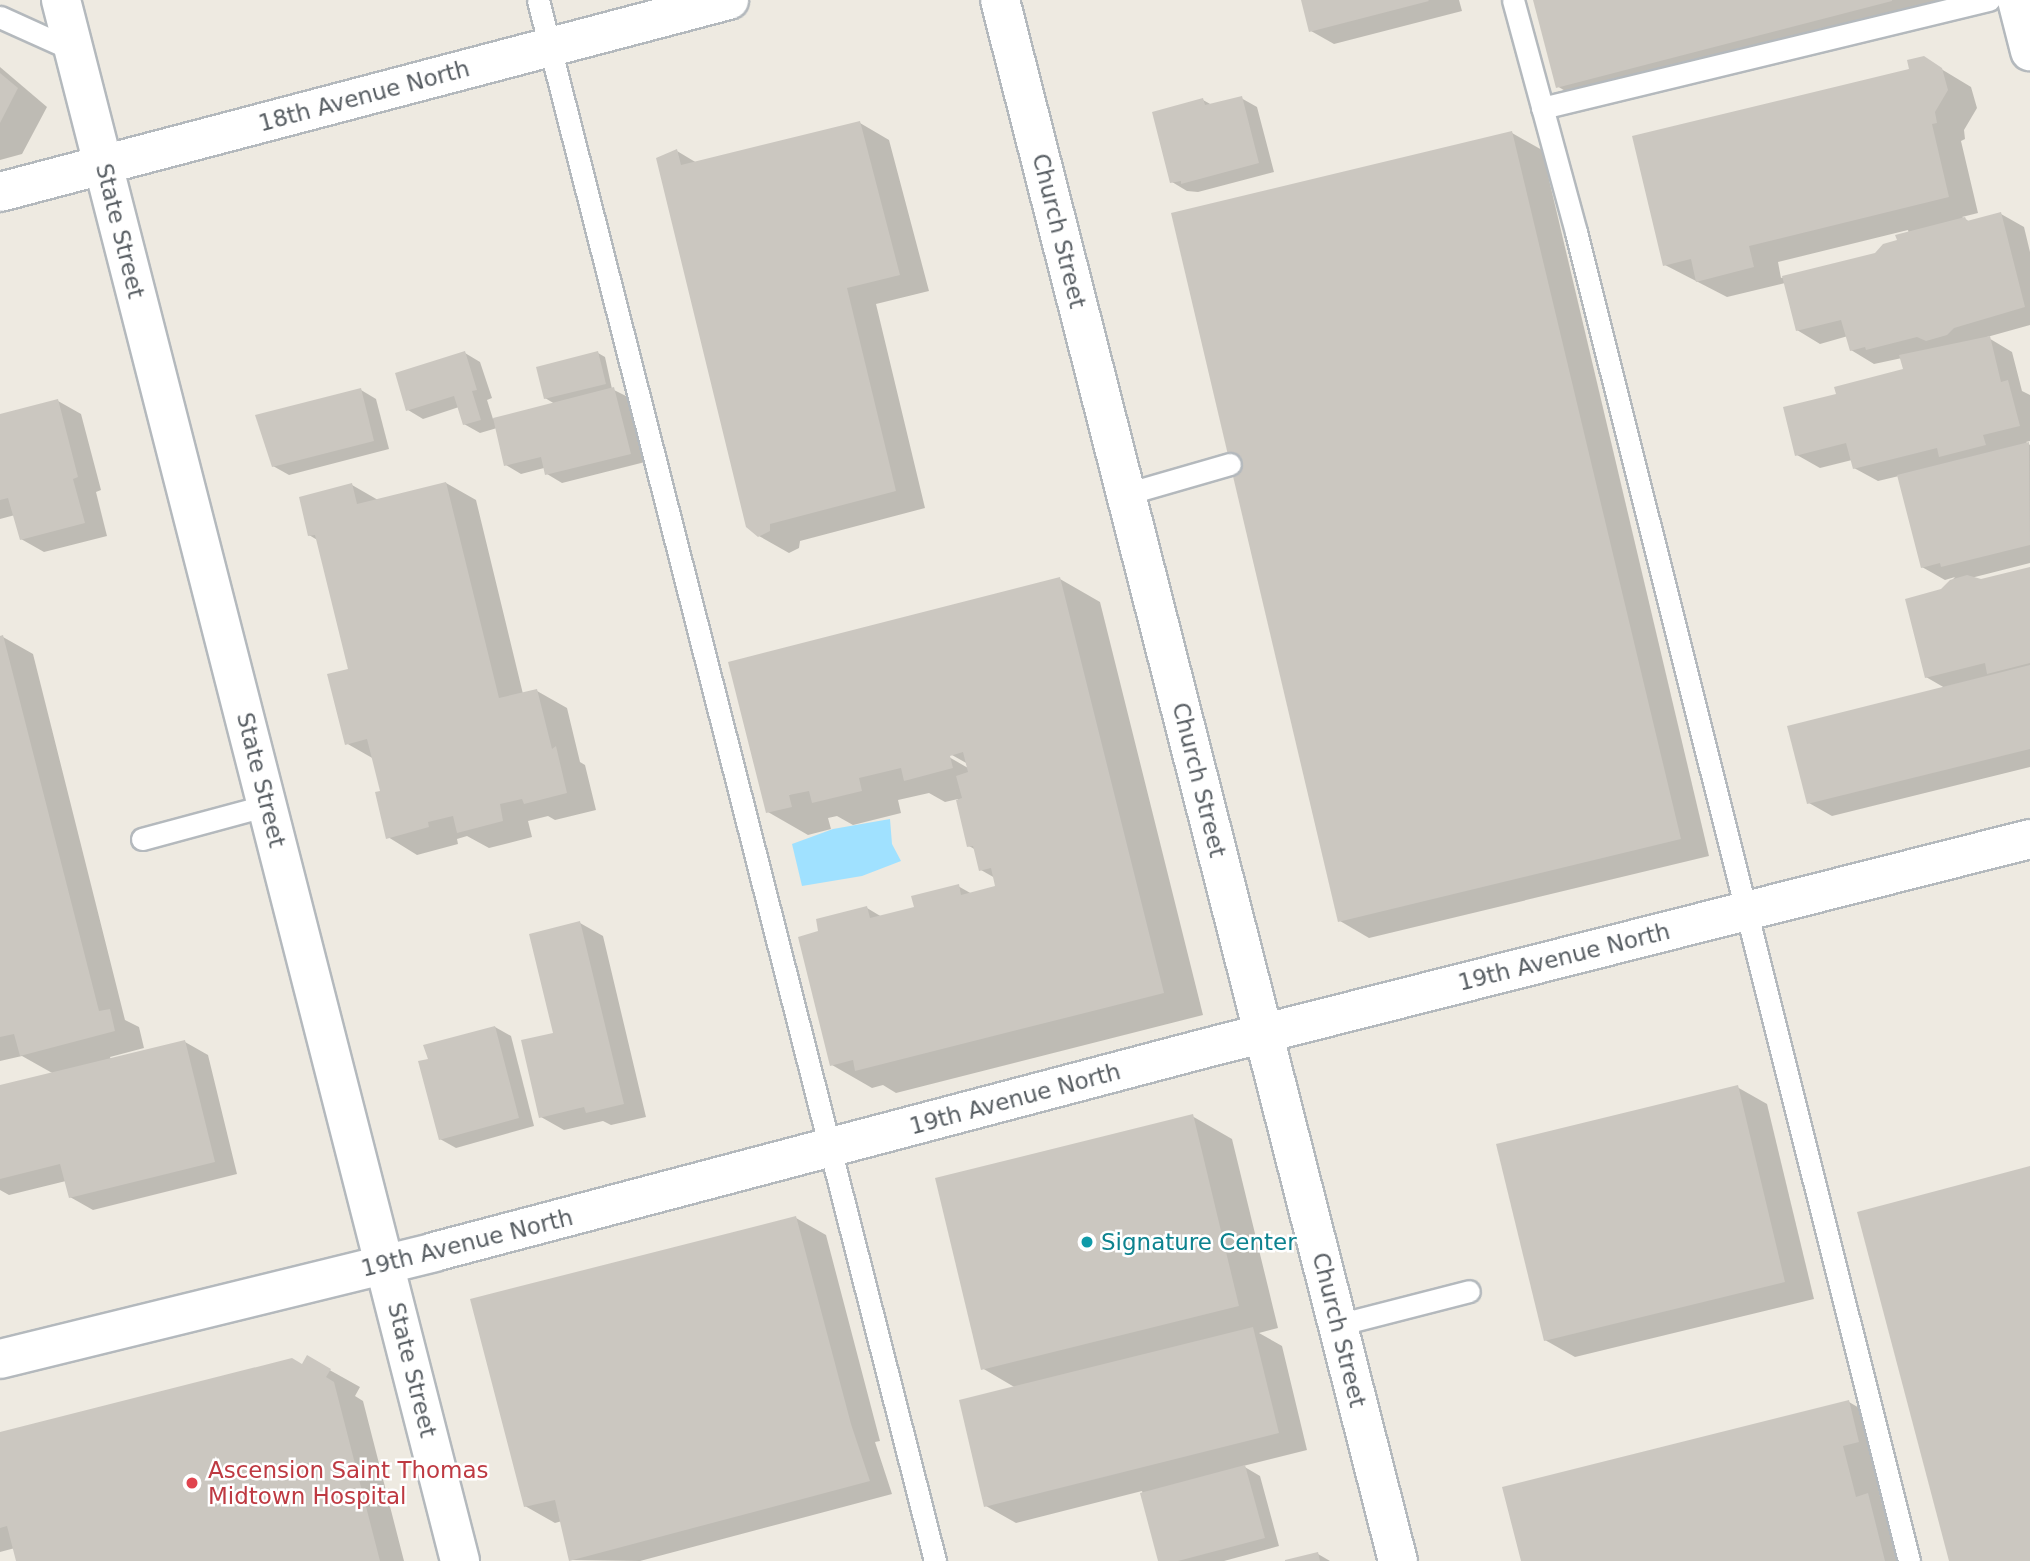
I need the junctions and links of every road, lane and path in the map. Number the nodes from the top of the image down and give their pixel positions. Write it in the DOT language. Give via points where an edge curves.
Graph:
graph roads {
  1 [pos="61,0"];
  2 [pos="538,0"];
  3 [pos="729,0"];
  4 [pos="1000,0"];
  5 [pos="1513,0"];
  6 [pos="1989,0"];
  7 [pos="2017,0"];
  8 [pos="0,17"];
  9 [pos="550,47"];
  10 [pos="74,50"];
  11 [pos="2030,51"];
  12 [pos="1542,108"];
  13 [pos="103,165"];
  14 [pos="0,192"];
  15 [pos="1230,464"];
  16 [pos="1126,494"];
  17 [pos="268,805"];
  18 [pos="142,839"];
  19 [pos="2030,839"];
  20 [pos="1746,912"];
  21 [pos="1264,1033"];
  22 [pos="831,1148"];
  23 [pos="386,1264"];
  24 [pos="1469,1291"];
  25 [pos="1337,1325"];
  26 [pos="0,1359"];
  27 [pos="460,1561"];
  28 [pos="935,1561"];
  29 [pos="1398,1561"];
  30 [pos="1909,1561"];
  1 -- 10 [label="street, State Street"];
  2 -- 9 [label="lane"];
  3 -- 9 [label="street, 18th Avenue North"];
  4 -- 16 [label="street, Church Street"];
  5 -- 12 [label="lane"];
  6 -- 12 [label="lane"];
  7 -- 11 [label="street"];
  8 -- 10 [label="lane"];
  9 -- 13 [label="street, 18th Avenue North"];
  9 -- 22 [label="lane"];
  10 -- 13 [label="street, State Street"];
  12 -- 20 [label="lane"];
  13 -- 14 [label="street, 18th Avenue North"];
  13 -- 17 [label="street, State Street"];
  15 -- 16 [label="lane"];
  16 -- 21 [label="street, Church Street"];
  17 -- 18 [label="lane"];
  17 -- 23 [label="street, State Street"];
  19 -- 20 [label="street, 19th Avenue North"];
  20 -- 21 [label="street, 19th Avenue North"];
  20 -- 30 [label="lane"];
  21 -- 22 [label="street, 19th Avenue North"];
  21 -- 25 [label="street, Church Street"];
  22 -- 23 [label="street, 19th Avenue North"];
  22 -- 28 [label="lane"];
  23 -- 26 [label="street, 19th Avenue North"];
  23 -- 27 [label="street, State Street"];
  24 -- 25 [label="lane"];
  25 -- 29 [label="street, Church Street"];
}
